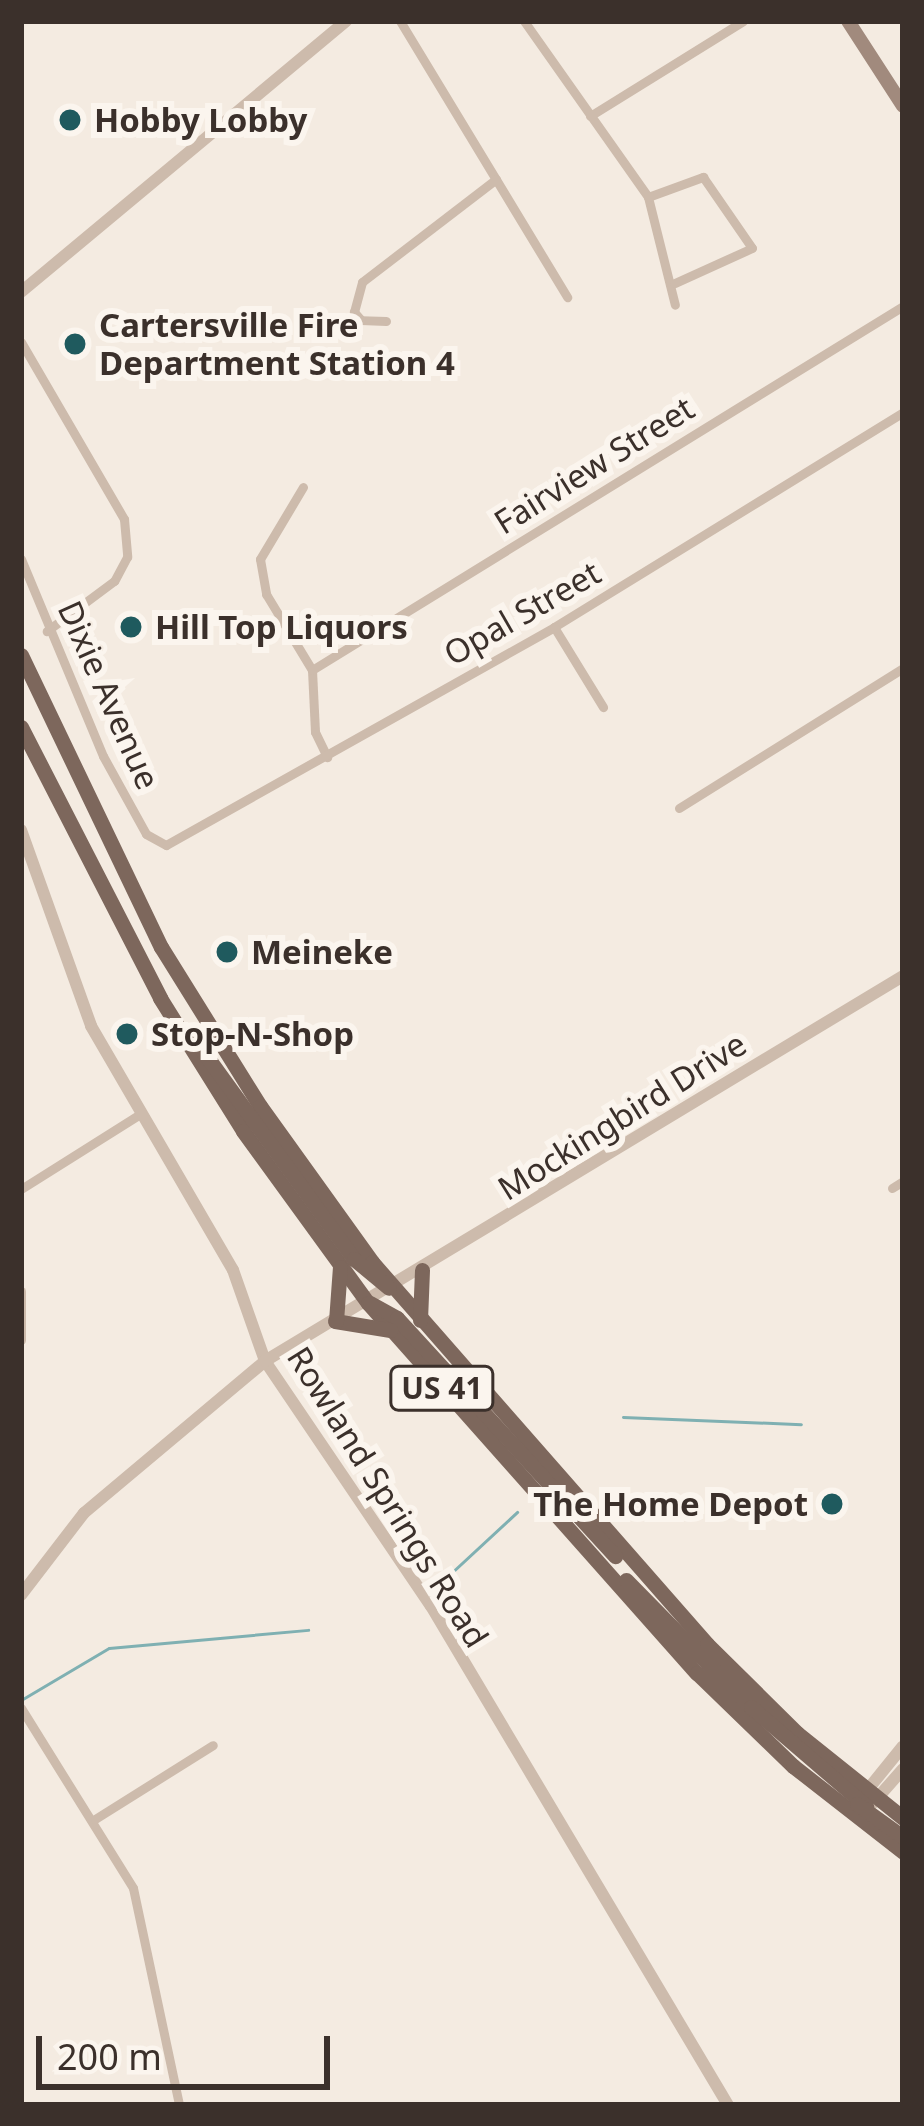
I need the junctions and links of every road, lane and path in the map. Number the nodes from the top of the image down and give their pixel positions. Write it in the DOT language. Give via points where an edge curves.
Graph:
graph roads {
  1 [pos="346,21"];
  2 [pos="400,21"];
  3 [pos="524,21"];
  4 [pos="743,21"];
  5 [pos="848,21"];
  6 [pos="903,106"];
  7 [pos="590,116"];
  8 [pos="496,179"];
  9 [pos="648,196"];
  10 [pos="675,283"];
  11 [pos="21,292"];
  12 [pos="567,297"];
  13 [pos="675,305"];
  14 [pos="903,306"];
  15 [pos="386,321"];
  16 [pos="21,342"];
  17 [pos="903,412"];
  18 [pos="303,487"];
  19 [pos="21,560"];
  20 [pos="554,627"];
  21 [pos="47,631"];
  22 [pos="21,656"];
  23 [pos="903,668"];
  24 [pos="312,670"];
  25 [pos="603,706"];
  26 [pos="21,728"];
  27 [pos="327,757"];
  28 [pos="679,808"];
  29 [pos="21,830"];
  30 [pos="160,844"];
  31 [pos="25,854"];
  32 [pos="903,976"];
  33 [pos="177,1028"];
  34 [pos="140,1114"];
  35 [pos="903,1181"];
  36 [pos="892,1188"];
  37 [pos="21,1189"];
  38 [pos="339,1264"];
  39 [pos="422,1270"];
  40 [pos="392,1288"];
  41 [pos="21,1291"];
  42 [pos="368,1303"];
  43 [pos="336,1321"];
  44 [pos="421,1323"];
  45 [pos="392,1330"];
  46 [pos="21,1340"];
  47 [pos="265,1361"];
  48 [pos="651,1582"];
  49 [pos="21,1594"];
  50 [pos="21,1708"];
  51 [pos="213,1745"];
  52 [pos="903,1746"];
  53 [pos="903,1769"];
  54 [pos="863,1804"];
  55 [pos="903,1818"];
  56 [pos="95,1819"];
  57 [pos="903,1838"];
  58 [pos="903,1852"];
  59 [pos="179,2105"];
  60 [pos="728,2105"];
  1 -- 11 [label="street"];
  2 -- 8 [label="street"];
  3 -- 7 [label="street"];
  4 -- 7 [label="street"];
  5 -- 6 [label="main road"];
  7 -- 9 [label="street"];
  8 -- 12 [label="street"];
  8 -- 15 [label="street" via="362,282 354,312"];
  9 -- 10 [label="street"];
  9 -- 10 [label="street" via="703,177 752,248"];
  10 -- 13 [label="street"];
  14 -- 24 [label="street, Fairview Street"];
  16 -- 21 [label="street" via="124,519 127,557 114,581"];
  17 -- 20 [label="street, Opal Street"];
  18 -- 24 [label="street" via="260,559 266,594"];
  19 -- 21 [label="street, Dixie Avenue"];
  20 -- 25 [label="street"];
  20 -- 27 [label="street, Opal Street"];
  21 -- 30 [label="street, Dixie Avenue" via="134,815"];
  22 -- 40 [label="main road, US 41" via="103,839 184,987"];
  23 -- 28 [label="street"];
  24 -- 27 [label="street" via="314,732"];
  26 -- 33 [label="main road, US 41"];
  27 -- 30 [label="street, Opal Street"];
  29 -- 31 [label="street, Rowland Springs Road"];
  31 -- 34 [label="street, Rowland Springs Road" via="82,1007"];
  32 -- 39 [label="street, Mockingbird Drive"];
  33 -- 38 [label="main road, US 41"];
  33 -- 40 [label="main road" via="201,1049 368,1276"];
  34 -- 37 [label="street"];
  34 -- 47 [label="street, Rowland Springs Road" via="241,1284"];
  35 -- 36 [label="street"];
  38 -- 42 [label="main road, US 41"];
  38 -- 43 [label="main road"];
  39 -- 40 [label="street, Mockingbird Drive"];
  39 -- 44 [label="main road"];
  40 -- 42 [label="street, Mockingbird Drive"];
  40 -- 44 [label="main road, US 41"];
  41 -- 46 [label="street"];
  42 -- 43 [label="street, Mockingbird Drive"];
  42 -- 45 [label="main road, US 41"];
  42 -- 48 [label="main road" via="397,1318 568,1509"];
  43 -- 45 [label="main road"];
  43 -- 47 [label="street, Mockingbird Drive"];
  44 -- 48 [label="main road, US 41"];
  45 -- 54 [label="main road, US 41" via="731,1707"];
  47 -- 49 [label="street, Mockingbird Drive" via="84,1514"];
  47 -- 60 [label="street, Rowland Springs Road" via="419,1586"];
  48 -- 54 [label="main road, US 41"];
  50 -- 56 [label="street"];
  51 -- 56 [label="street"];
  52 -- 54 [label="street"];
  53 -- 54 [label="street"];
  54 -- 55 [label="main road, US 41"];
  54 -- 57 [label="main road"];
  54 -- 58 [label="main road, US 41"];
  56 -- 59 [label="street" via="138,1904"];
}
